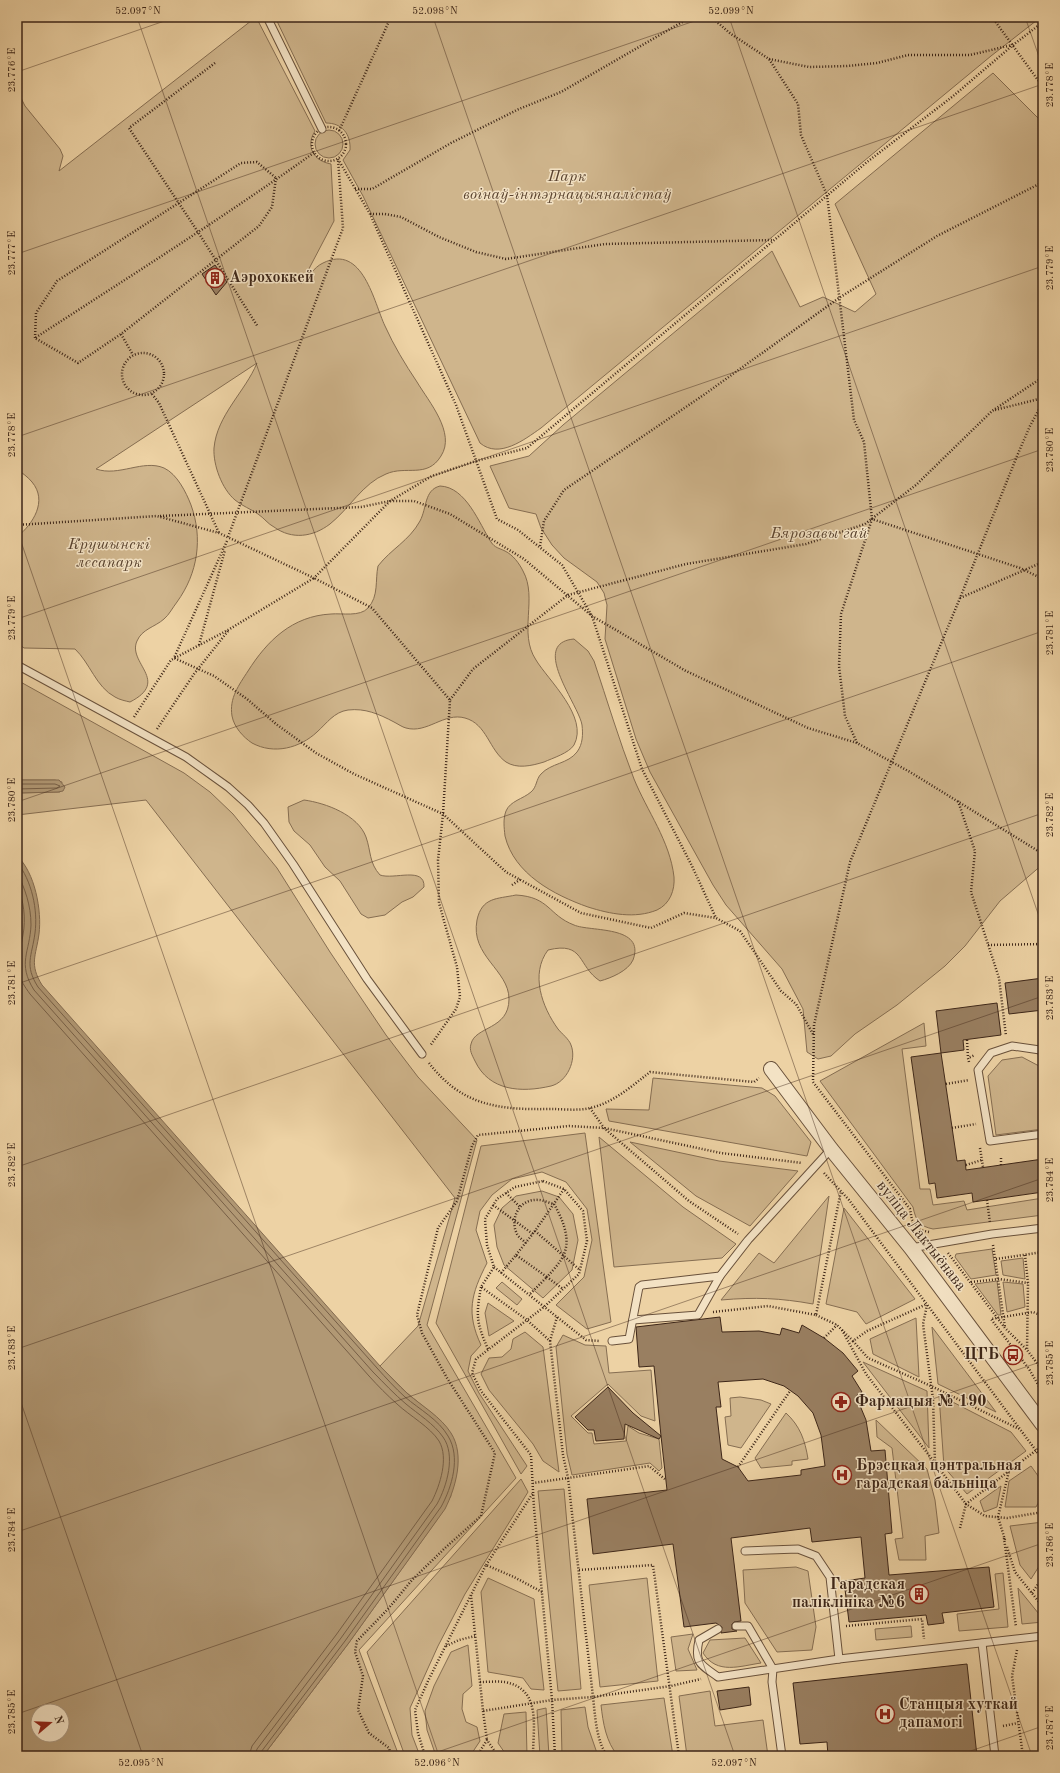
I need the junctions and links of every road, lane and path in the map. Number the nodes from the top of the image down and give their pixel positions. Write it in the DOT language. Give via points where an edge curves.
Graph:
graph roads {
  1 [pos="267,17"];
  2 [pos="391,17"];
  3 [pos="691,17"];
  4 [pos="711,17"];
  5 [pos="992,17"];
  6 [pos="1043,22"];
  7 [pos="1013,45"];
  8 [pos="769,59"];
  9 [pos="214,63"];
  10 [pos="1043,87"];
  11 [pos="322,129"];
  12 [pos="339,131"];
  13 [pos="315,152"];
  14 [pos="338,159"];
  15 [pos="276,178"];
  16 [pos="1043,182"];
  17 [pos="355,189"];
  18 [pos="827,195"];
  19 [pos="178,202"];
  20 [pos="370,214"];
  21 [pos="198,232"];
  22 [pos="773,240"];
  23 [pos="216,260"];
  24 [pos="839,298"];
  25 [pos="258,327"];
  26 [pos="121,334"];
  27 [pos="35,338"];
  28 [pos="133,354"];
  29 [pos="1043,377"];
  30 [pos="152,394"];
  31 [pos="1043,398"];
  32 [pos="1043,402"];
  33 [pos="992,411"];
  34 [pos="476,461"];
  35 [pos="390,500"];
  36 [pos="236,512"];
  37 [pos="211,514"];
  38 [pos="157,516"];
  39 [pos="872,519"];
  40 [pos="17,525"];
  41 [pos="219,533"];
  42 [pos="228,537"];
  43 [pos="227,541"];
  44 [pos="540,547"];
  45 [pos="978,555"];
  46 [pos="1043,562"];
  47 [pos="1024,570"];
  48 [pos="314,578"];
  49 [pos="1043,579"];
  50 [pos="578,592"];
  51 [pos="568,595"];
  52 [pos="960,598"];
  53 [pos="592,616"];
  54 [pos="228,630"];
  55 [pos="199,645"];
  56 [pos="174,658"];
  57 [pos="17,665"];
  58 [pos="198,669"];
  59 [pos="450,700"];
  60 [pos="128,726"];
  61 [pos="151,738"];
  62 [pos="857,743"];
  63 [pos="892,762"];
  64 [pos="958,801"];
  65 [pos="443,814"];
  66 [pos="1043,854"];
  67 [pos="521,879"];
  68 [pos="512,885"];
  69 [pos="716,918"];
  70 [pos="1043,944"];
  71 [pos="988,945"];
  72 [pos="814,1035"];
  73 [pos="1006,1039"];
  74 [pos="967,1040"];
  75 [pos="422,1054"];
  76 [pos="1043,1054"];
  77 [pos="968,1058"];
  78 [pos="771,1069"];
  79 [pos="971,1080"];
  80 [pos="946,1084"];
  81 [pos="590,1108"];
  82 [pos="977,1124"];
  83 [pos="604,1128"];
  84 [pos="952,1128"];
  85 [pos="1043,1134"];
  86 [pos="831,1149"];
  87 [pos="1001,1158"];
  88 [pos="982,1160"];
  89 [pos="816,1165"];
  90 [pos="966,1165"];
  91 [pos="1001,1165"];
  92 [pos="564,1189"];
  93 [pos="841,1190"];
  94 [pos="506,1193"];
  95 [pos="987,1200"];
  96 [pos="554,1204"];
  97 [pos="493,1205"];
  98 [pos="520,1207"];
  99 [pos="514,1220"];
  100 [pos="1043,1228"];
  101 [pos="535,1231"];
  102 [pos="533,1234"];
  103 [pos="992,1234"];
  104 [pos="748,1240"];
  105 [pos="939,1242"];
  106 [pos="526,1243"];
  107 [pos="911,1248"];
  108 [pos="1043,1252"];
  109 [pos="516,1255"];
  110 [pos="1026,1255"];
  111 [pos="564,1256"];
  112 [pos="996,1259"];
  113 [pos="494,1267"];
  114 [pos="580,1270"];
  115 [pos="502,1273"];
  116 [pos="720,1276"];
  117 [pos="547,1277"];
  118 [pos="999,1279"];
  119 [pos="971,1282"];
  120 [pos="1028,1283"];
  121 [pos="481,1287"];
  122 [pos="563,1289"];
  123 [pos="529,1295"];
  124 [pos="927,1304"];
  125 [pos="544,1307"];
  126 [pos="1027,1313"];
  127 [pos="698,1315"];
  128 [pos="816,1315"];
  129 [pos="1004,1316"];
  130 [pos="1043,1316"];
  131 [pos="557,1317"];
  132 [pos="998,1318"];
  133 [pos="526,1320"];
  134 [pos="633,1320"];
  135 [pos="837,1325"];
  136 [pos="1006,1328"];
  137 [pos="842,1330"];
  138 [pos="824,1338"];
  139 [pos="550,1341"];
  140 [pos="612,1341"];
  141 [pos="853,1341"];
  142 [pos="488,1349"];
  143 [pos="1027,1350"];
  144 [pos="1043,1370"];
  145 [pos="930,1386"];
  146 [pos="790,1391"];
  147 [pos="1043,1393"];
  148 [pos="1043,1425"];
  149 [pos="1021,1430"];
  150 [pos="1043,1445"];
  151 [pos="1036,1451"];
  152 [pos="1043,1460"];
  153 [pos="935,1463"];
  154 [pos="738,1467"];
  155 [pos="1009,1471"];
  156 [pos="568,1478"];
  157 [pos="666,1480"];
  158 [pos="533,1483"];
  159 [pos="533,1493"];
  160 [pos="966,1504"];
  161 [pos="1043,1512"];
  162 [pos="998,1517"];
  163 [pos="960,1528"];
  164 [pos="1004,1538"];
  165 [pos="745,1551"];
  166 [pos="486,1565"];
  167 [pos="579,1570"];
  168 [pos="1043,1577"];
  169 [pos="542,1592"];
  170 [pos="1032,1593"];
  171 [pos="471,1595"];
  172 [pos="1043,1607"];
  173 [pos="736,1626"];
  174 [pos="835,1627"];
  175 [pos="718,1629"];
  176 [pos="475,1636"];
  177 [pos="1043,1636"];
  178 [pos="1018,1639"];
  179 [pos="982,1643"];
  180 [pos="445,1647"];
  181 [pos="925,1649"];
  182 [pos="839,1658"];
  183 [pos="773,1669"];
  184 [pos="718,1677"];
  185 [pos="480,1682"];
  186 [pos="671,1686"];
  187 [pos="593,1697"];
  188 [pos="552,1700"];
  189 [pos="532,1703"];
  190 [pos="483,1711"];
  191 [pos="487,1740"];
  192 [pos="391,1756"];
  193 [pos="425,1756"];
  194 [pos="477,1756"];
  195 [pos="498,1756"];
  196 [pos="533,1756"];
  197 [pos="555,1756"];
  198 [pos="608,1756"];
  199 [pos="679,1756"];
  200 [pos="782,1756"];
  201 [pos="994,1756"];
  202 [pos="1023,1756"];
  1 -- 11 [label="lane"];
  2 -- 12 [label="path"];
  3 -- 17 [label="path" via="561,92 519,109 451,143 372,189"];
  4 -- 8 [label="path" via="731,34"];
  5 -- 7 [label="path"];
  6 -- 7 [label="path"];
  7 -- 8 [label="path" via="970,54 908,55 877,63 847,66 809,67"];
  7 -- 10 [label="path"];
  7 -- 18 [label="path" via="952,97"];
  8 -- 18 [label="path" via="798,104 801,135"];
  9 -- 19 [label="path" via="129,128"];
  11 -- 12 [label="path" via="330,127"];
  11 -- 13 [label="path" via="313,139"];
  12 -- 14 [label="path" via="343,134 346,144"];
  13 -- 14 [label="path" via="326,161"];
  13 -- 15 [label="path"];
  14 -- 17 [label="path"];
  14 -- 36 [label="path" via="343,228"];
  15 -- 19 [label="path" via="257,162 241,163"];
  15 -- 21 [label="path"];
  15 -- 23 [label="path" via="272,207 259,226"];
  16 -- 24 [label="path" via="937,236"];
  17 -- 20 [label="path"];
  18 -- 22 [label="path"];
  18 -- 24 [label="path"];
  19 -- 21 [label="path"];
  19 -- 27 [label="path" via="57,282 36,312"];
  20 -- 22 [label="path" via="401,217 439,237 476,252 506,259 605,244"];
  20 -- 34 [label="path" via="456,406"];
  21 -- 23 [label="path"];
  21 -- 27 [label="path"];
  22 -- 34 [label="path" via="527,448"];
  23 -- 25 [label="path"];
  23 -- 26 [label="path"];
  24 -- 39 [label="path" via="854,420 864,442"];
  24 -- 44 [label="path" via="705,394 564,490 544,521"];
  26 -- 27 [label="path" via="78,362"];
  26 -- 28 [label="path"];
  28 -- 30 [label="path" via="122,368 124,385 136,394"];
  28 -- 30 [label="path" via="151,354 163,365 163,381 159,389"];
  29 -- 33 [label="path"];
  30 -- 37 [label="path" via="163,410"];
  31 -- 33 [label="path"];
  32 -- 45 [label="path" via="1030,426"];
  33 -- 39 [label="path" via="916,485"];
  34 -- 35 [label="path" via="432,476"];
  34 -- 44 [label="path" via="497,518"];
  35 -- 36 [label="path" via="361,507"];
  35 -- 48 [label="path"];
  35 -- 51 [label="path" via="414,500 450,514 524,558"];
  36 -- 37 [label="path"];
  36 -- 42 [label="path"];
  37 -- 38 [label="path"];
  37 -- 41 [label="path"];
  38 -- 40 [label="path"];
  38 -- 41 [label="path"];
  39 -- 45 [label="path"];
  39 -- 50 [label="path" via="865,524 806,544 686,564"];
  39 -- 62 [label="path" via="841,614 839,666 846,716"];
  41 -- 42 [label="path"];
  42 -- 43 [label="path"];
  42 -- 48 [label="path"];
  43 -- 55 [label="path"];
  43 -- 56 [label="path"];
  44 -- 50 [label="path" via="562,565"];
  45 -- 47 [label="path"];
  45 -- 52 [label="path"];
  46 -- 47 [label="path"];
  47 -- 49 [label="path"];
  47 -- 52 [label="path"];
  48 -- 54 [label="path"];
  48 -- 59 [label="path" via="372,608"];
  50 -- 51 [label="path"];
  50 -- 53 [label="path"];
  51 -- 53 [label="path"];
  51 -- 59 [label="path" via="474,669"];
  52 -- 63 [label="path"];
  53 -- 62 [label="path" via="686,671 808,728"];
  53 -- 69 [label="path" via="642,769"];
  54 -- 55 [label="path"];
  54 -- 58 [label="path"];
  55 -- 56 [label="path"];
  56 -- 58 [label="path"];
  56 -- 60 [label="path"];
  57 -- 60 [label="lane"];
  58 -- 61 [label="path"];
  58 -- 65 [label="path" via="214,676 247,699 316,753 354,774"];
  59 -- 65 [label="path"];
  60 -- 61 [label="lane"];
  61 -- 75 [label="lane" via="208,771 260,818 372,986"];
  62 -- 63 [label="path"];
  63 -- 64 [label="path"];
  63 -- 72 [label="path" via="850,862 814,1025"];
  64 -- 66 [label="path"];
  64 -- 71 [label="path" via="975,851 971,892"];
  65 -- 67 [label="path" via="506,872"];
  65 -- 75 [label="path" via="438,860 439,903 457,967 460,997 456,1009 441,1032"];
  67 -- 68 [label="path"];
  67 -- 69 [label="path" via="581,913 651,928 684,913"];
  69 -- 72 [label="path" via="740,931 781,991 796,1004"];
  70 -- 71 [label="path"];
  71 -- 73 [label="path" via="999,978"];
  72 -- 105 [label="path" via="813,1082 910,1209 912,1220 920,1230 932,1232"];
  74 -- 77 [label="path"];
  75 -- 81 [label="path" via="447,1082 462,1094 479,1102 512,1109"];
  76 -- 85 [label="lane" via="1040,1050 1012,1046 991,1053 978,1070 990,1142"];
  78 -- 81 [label="path" via="754,1082 650,1072 617,1097"];
  78 -- 86 [label="street, вуліца Лактыёнава"];
  79 -- 80 [label="path"];
  81 -- 83 [label="path"];
  82 -- 84 [label="path"];
  83 -- 89 [label="path" via="721,1152"];
  83 -- 104 [label="path" via="689,1201"];
  83 -- 192 [label="path" via="569,1126 478,1135 472,1146 457,1201 438,1228 417,1315 422,1333 447,1378 495,1453 481,1516 412,1580 358,1641 355,1652 363,1676 358,1710 369,1733 389,1748"];
  86 -- 89 [label="lane"];
  86 -- 107 [label="street, вуліца Лактыёнава"];
  87 -- 91 [label="path"];
  88 -- 90 [label="path"];
  89 -- 93 [label="path"];
  89 -- 104 [label="lane"];
  92 -- 94 [label="path" via="543,1181 515,1187"];
  92 -- 96 [label="path"];
  92 -- 114 [label="path" via="583,1211 587,1241"];
  93 -- 124 [label="path"];
  93 -- 128 [label="path"];
  94 -- 97 [label="path"];
  94 -- 98 [label="path"];
  95 -- 103 [label="path"];
  96 -- 98 [label="path" via="538,1200 526,1202"];
  96 -- 101 [label="path"];
  96 -- 111 [label="path" via="563,1220 566,1249"];
  97 -- 99 [label="path"];
  97 -- 113 [label="path" via="485,1219 487,1245"];
  98 -- 99 [label="path"];
  99 -- 102 [label="path"];
  99 -- 106 [label="path" via="517,1235"];
  100 -- 103 [label="lane"];
  101 -- 102 [label="path"];
  101 -- 111 [label="path"];
  102 -- 106 [label="path"];
  103 -- 105 [label="lane"];
  103 -- 112 [label="path"];
  104 -- 116 [label="lane"];
  105 -- 107 [label="lane"];
  105 -- 119 [label="path"];
  106 -- 109 [label="path"];
  107 -- 148 [label="street, вуліца Лактыёнава"];
  108 -- 110 [label="path"];
  109 -- 115 [label="path"];
  109 -- 117 [label="path"];
  110 -- 112 [label="path"];
  110 -- 120 [label="path"];
  111 -- 114 [label="path"];
  111 -- 117 [label="path"];
  112 -- 118 [label="path"];
  113 -- 115 [label="path"];
  113 -- 121 [label="path"];
  114 -- 122 [label="path"];
  115 -- 123 [label="path"];
  116 -- 127 [label="lane"];
  116 -- 134 [label="lane" via="642,1285 637,1290"];
  117 -- 122 [label="path"];
  117 -- 123 [label="path"];
  118 -- 119 [label="path"];
  118 -- 120 [label="path"];
  118 -- 129 [label="path"];
  119 -- 132 [label="path"];
  120 -- 126 [label="path"];
  121 -- 133 [label="path"];
  121 -- 142 [label="path" via="476,1312 479,1330"];
  122 -- 125 [label="path"];
  123 -- 125 [label="path"];
  124 -- 141 [label="path" via="867,1331"];
  124 -- 145 [label="path" via="923,1324"];
  124 -- 149 [label="path"];
  125 -- 131 [label="path"];
  125 -- 133 [label="path"];
  126 -- 129 [label="path"];
  126 -- 130 [label="path" via="1033,1312"];
  126 -- 143 [label="path"];
  127 -- 128 [label="path" via="728,1309 768,1306"];
  127 -- 134 [label="lane"];
  128 -- 135 [label="path"];
  129 -- 132 [label="path"];
  129 -- 136 [label="path"];
  131 -- 139 [label="path"];
  131 -- 140 [label="path" via="586,1340"];
  132 -- 136 [label="path"];
  132 -- 147 [label="path" via="991,1319 1029,1369"];
  133 -- 139 [label="path"];
  133 -- 142 [label="path"];
  134 -- 140 [label="lane" via="630,1339"];
  135 -- 137 [label="path"];
  135 -- 138 [label="path"];
  136 -- 143 [label="path"];
  137 -- 141 [label="path"];
  137 -- 153 [label="path" via="866,1374"];
  139 -- 156 [label="path"];
  141 -- 145 [label="path" via="868,1358"];
  142 -- 158 [label="path" via="476,1358 472,1373 481,1390 531,1455"];
  143 -- 144 [label="path"];
  145 -- 149 [label="path"];
  145 -- 153 [label="path" via="933,1399"];
  146 -- 154 [label="path"];
  149 -- 151 [label="path"];
  150 -- 151 [label="path"];
  151 -- 152 [label="path"];
  151 -- 155 [label="path"];
  153 -- 160 [label="path"];
  155 -- 160 [label="path"];
  155 -- 162 [label="path"];
  156 -- 157 [label="path" via="649,1466"];
  156 -- 158 [label="path"];
  156 -- 167 [label="path"];
  158 -- 159 [label="path"];
  159 -- 166 [label="path"];
  159 -- 169 [label="path"];
  160 -- 162 [label="path" via="985,1516"];
  160 -- 163 [label="path"];
  161 -- 162 [label="path"];
  162 -- 164 [label="path"];
  164 -- 170 [label="path" via="1015,1572"];
  164 -- 178 [label="path"];
  165 -- 174 [label="lane" via="798,1548 816,1556 830,1577"];
  166 -- 169 [label="path" via="514,1576"];
  166 -- 171 [label="path"];
  167 -- 186 [label="path" via="652,1565"];
  167 -- 187 [label="path"];
  168 -- 170 [label="path"];
  169 -- 188 [label="path"];
  170 -- 172 [label="path"];
  171 -- 176 [label="path"];
  171 -- 180 [label="path"];
  173 -- 183 [label="lane" via="748,1626"];
  174 -- 181 [label="path" via="922,1618"];
  174 -- 182 [label="lane"];
  175 -- 184 [label="lane" via="699,1640 696,1654 701,1665"];
  176 -- 180 [label="path"];
  176 -- 185 [label="path"];
  177 -- 178 [label="lane"];
  178 -- 179 [label="lane"];
  178 -- 202 [label="path" via="1017,1660 1012,1676"];
  179 -- 181 [label="lane"];
  179 -- 201 [label="lane"];
  180 -- 193 [label="path" via="415,1710"];
  181 -- 182 [label="lane"];
  182 -- 183 [label="lane"];
  183 -- 184 [label="lane"];
  183 -- 200 [label="lane" via="772,1682"];
  184 -- 186 [label="path"];
  185 -- 189 [label="path" via="505,1682 525,1691"];
  185 -- 190 [label="path"];
  186 -- 187 [label="path"];
  186 -- 199 [label="path"];
  187 -- 188 [label="path"];
  187 -- 198 [label="path" via="596,1723 604,1752"];
  188 -- 189 [label="path"];
  188 -- 197 [label="path"];
  189 -- 190 [label="path"];
  189 -- 196 [label="path"];
  190 -- 191 [label="path"];
  191 -- 194 [label="path"];
  191 -- 195 [label="path"];
}
